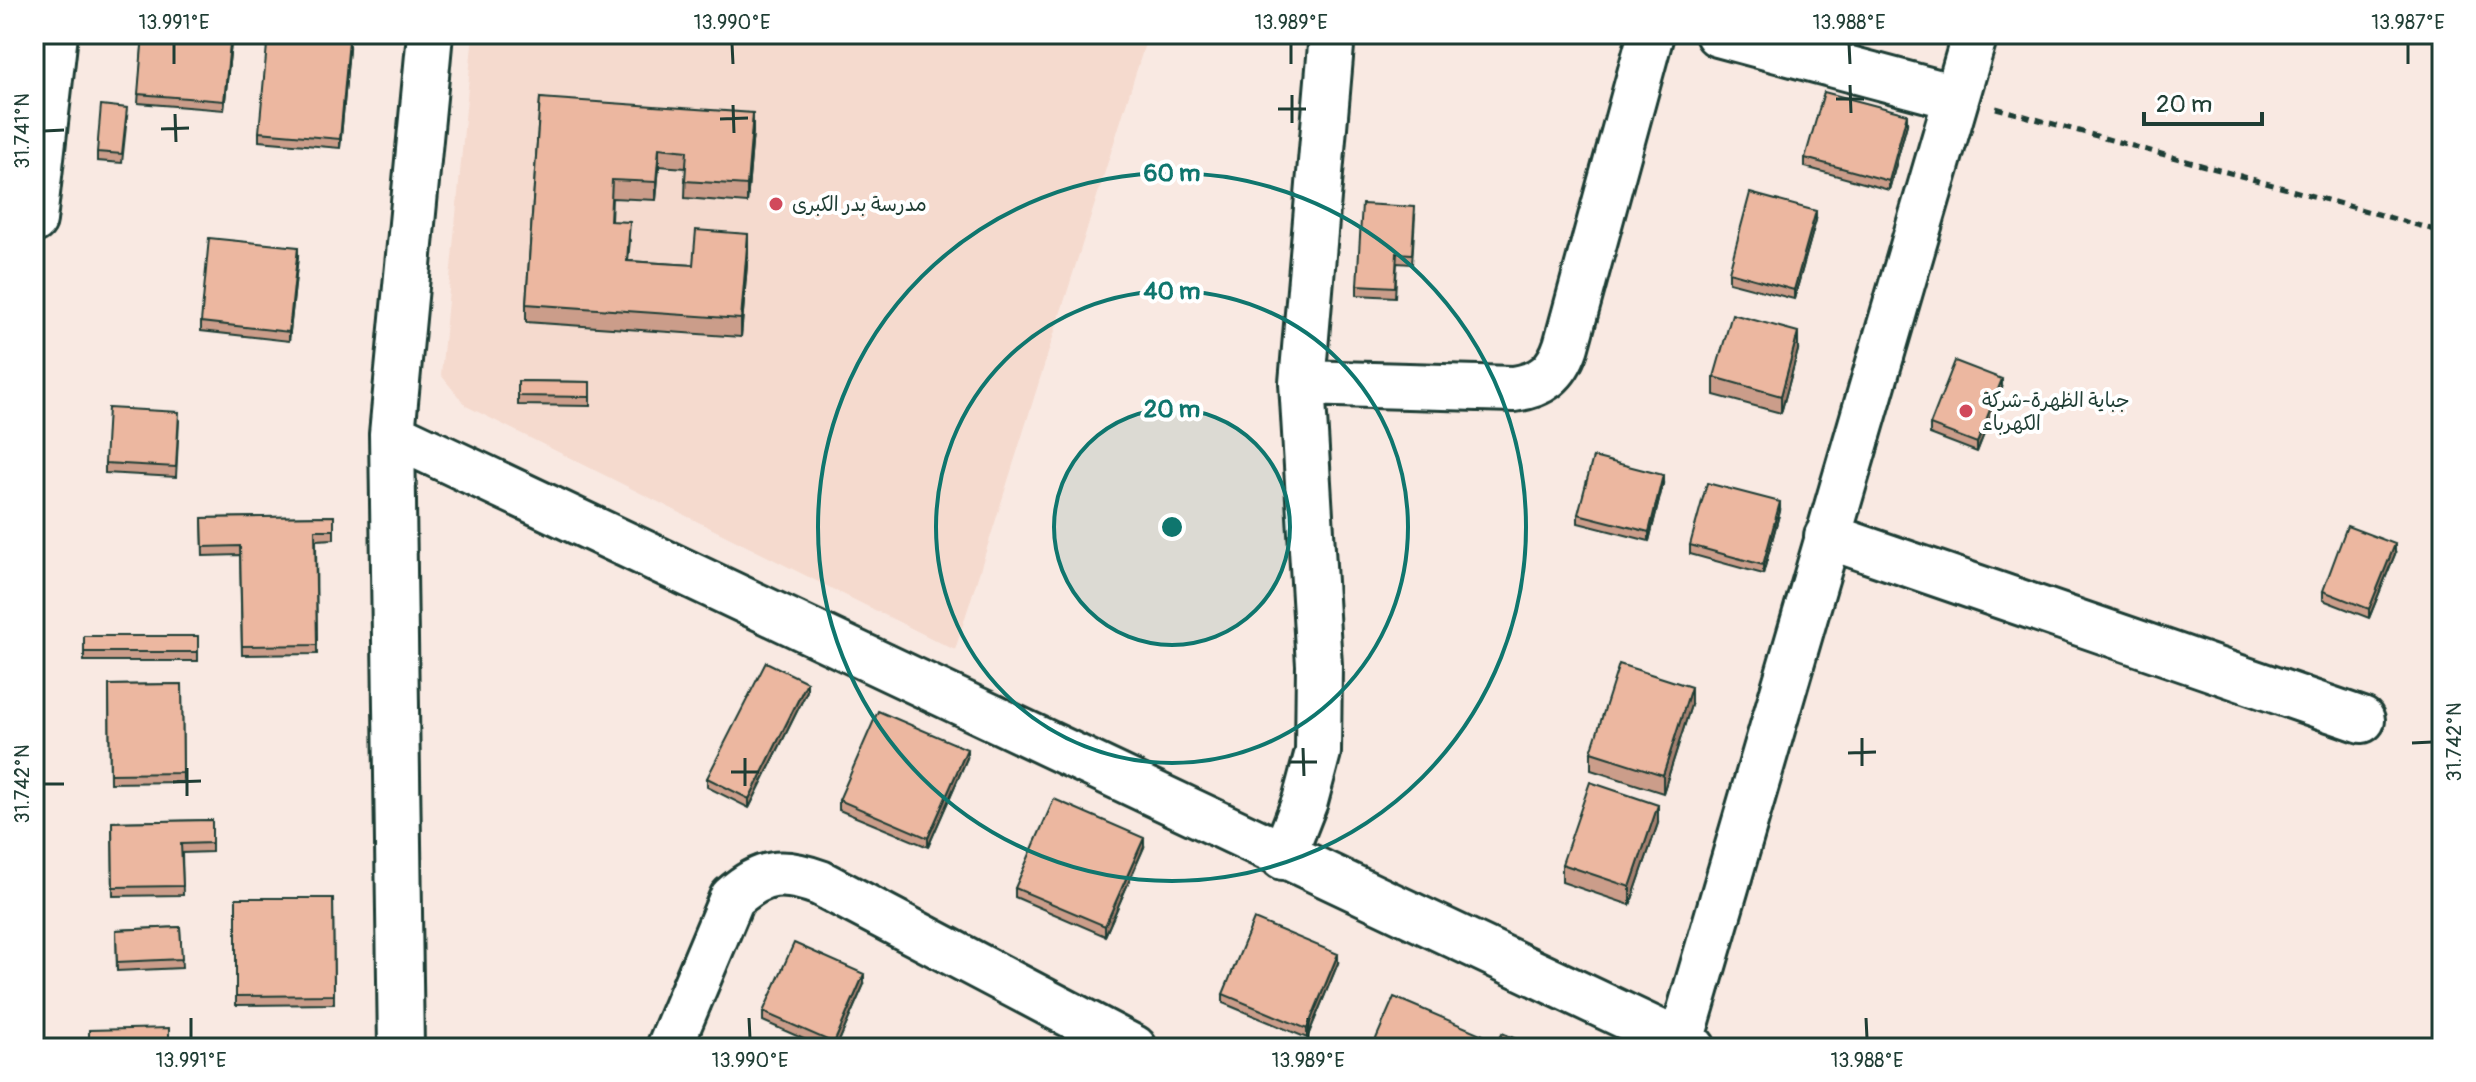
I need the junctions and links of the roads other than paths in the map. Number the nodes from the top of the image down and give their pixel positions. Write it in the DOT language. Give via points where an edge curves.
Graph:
graph roads {
  1 [pos="55,34"];
  2 [pos="430,34"];
  3 [pos="1332,34"];
  4 [pos="1651,34"];
  5 [pos="1718,34"];
  6 [pos="1975,34"];
  7 [pos="1955,97"];
  8 [pos="34,220"];
  9 [pos="1302,383"];
  10 [pos="392,434"];
  11 [pos="1827,536"];
  12 [pos="2362,720"];
  13 [pos="1283,857"];
  14 [pos="1685,1046"];
  15 [pos="401,1048"];
  16 [pos="669,1048"];
  17 [pos="1134,1048"];
  1 -- 8 [label="street"];
  2 -- 10 [label="street"];
  3 -- 9 [label="street"];
  4 -- 9 [label="street" via="1566,346 1553,374 1514,389"];
  5 -- 7 [label="street"];
  6 -- 7 [label="street"];
  7 -- 11 [label="street"];
  9 -- 13 [label="street" via="1319,722 1315,764"];
  10 -- 13 [label="street"];
  10 -- 15 [label="street"];
  11 -- 12 [label="street"];
  11 -- 14 [label="street"];
  13 -- 14 [label="street"];
  16 -- 17 [label="street" via="732,898 751,881 780,873 820,883"];
}
